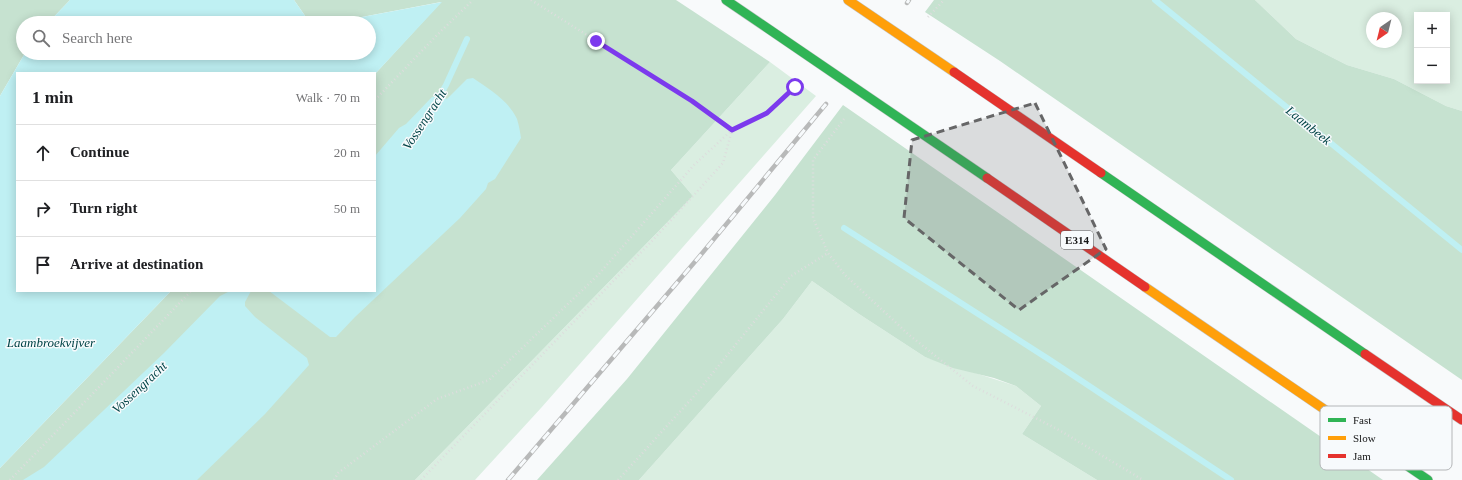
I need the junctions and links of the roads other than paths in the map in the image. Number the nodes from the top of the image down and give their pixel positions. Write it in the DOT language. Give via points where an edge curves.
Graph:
graph roads {
  1 [pos="726,0"];
  2 [pos="848,0"];
  3 [pos="1320,406"];
  4 [pos="1442,406"];
  5 [pos="1452,413"];
  6 [pos="1462,420"];
  7 [pos="1413,470"];
  8 [pos="1428,480"];
  1 -- 3 [label="highway, E314"];
  2 -- 4 [label="highway"];
  5 -- 6 [label="highway"];
  7 -- 8 [label="highway, E314"];
}
